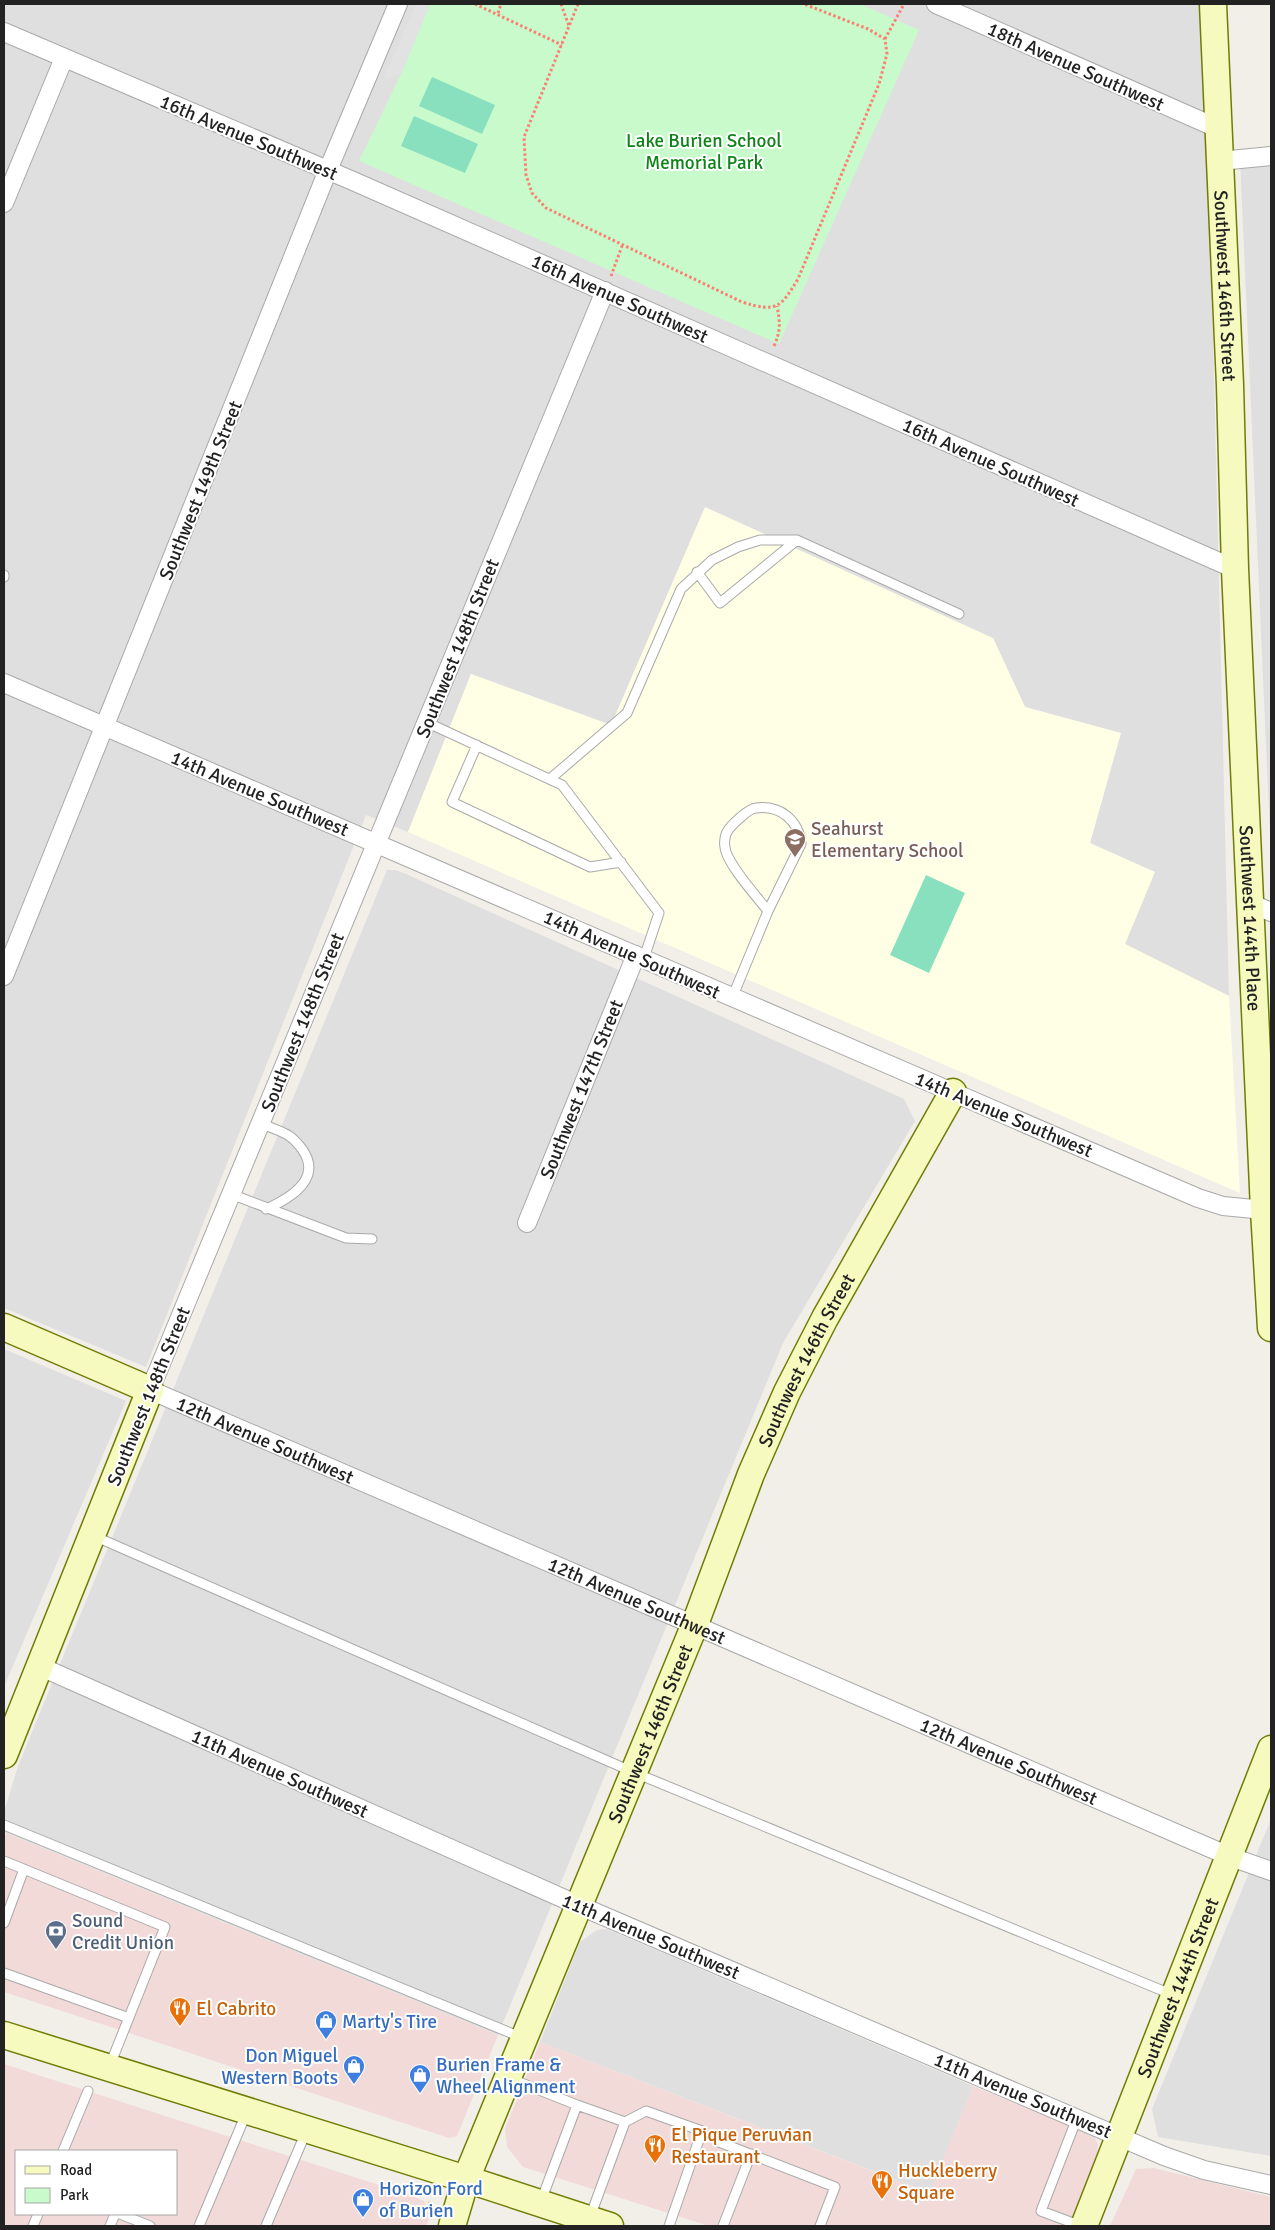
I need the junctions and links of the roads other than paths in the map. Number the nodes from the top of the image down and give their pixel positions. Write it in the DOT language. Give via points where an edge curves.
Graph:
graph roads {
  1 [pos="398,4"];
  2 [pos="936,4"];
  3 [pos="1213,4"];
  4 [pos="4,32"];
  5 [pos="64,58"];
  6 [pos="1217,128"];
  7 [pos="1271,156"];
  8 [pos="1220,161"];
  9 [pos="328,170"];
  10 [pos="4,203"];
  11 [pos="605,291"];
  12 [pos="797,540"];
  13 [pos="1235,569"];
  14 [pos="697,572"];
  15 [pos="959,614"];
  16 [pos="4,683"];
  17 [pos="426,722"];
  18 [pos="105,727"];
  19 [pos="476,745"];
  20 [pos="550,779"];
  21 [pos="376,843"];
  22 [pos="621,862"];
  23 [pos="1261,907"];
  24 [pos="768,911"];
  25 [pos="640,956"];
  26 [pos="4,976"];
  27 [pos="732,998"];
  28 [pos="953,1092"];
  29 [pos="260,1123"];
  30 [pos="230,1194"];
  31 [pos="266,1209"];
  32 [pos="1264,1210"];
  33 [pos="527,1223"];
  34 [pos="372,1238"];
  35 [pos="4,1327"];
  36 [pos="1271,1328"];
  37 [pos="150,1390"];
  38 [pos="91,1535"];
  39 [pos="695,1624"];
  40 [pos="38,1666"];
  41 [pos="1271,1749"];
  42 [pos="4,1752"];
  43 [pos="633,1772"];
  44 [pos="4,1825"];
  45 [pos="1231,1857"];
  46 [pos="4,1861"];
  47 [pos="24,1869"];
  48 [pos="1271,1872"];
  49 [pos="578,1905"];
  50 [pos="4,1923"];
  51 [pos="4,1973"];
  52 [pos="1176,1996"];
  53 [pos="129,2018"];
  54 [pos="4,2035"];
  55 [pos="523,2038"];
  56 [pos="109,2068"];
  57 [pos="507,2078"];
  58 [pos="88,2091"];
  59 [pos="577,2105"];
  60 [pos="248,2111"];
  61 [pos="1077,2118"];
  62 [pos="624,2122"];
  63 [pos="307,2129"];
  64 [pos="1120,2137"];
  65 [pos="719,2142"];
  66 [pos="63,2150"];
  67 [pos="751,2154"];
  68 [pos="466,2179"];
  69 [pos="1271,2185"];
  70 [pos="540,2204"];
  71 [pos="122,2215"];
  72 [pos="599,2223"];
  73 [pos="150,2226"];
  74 [pos="199,2226"];
  75 [pos="266,2226"];
  76 [pos="452,2226"];
  77 [pos="669,2226"];
  78 [pos="723,2226"];
  79 [pos="820,2226"];
  80 [pos="1083,2226"];
  1 -- 9 [label="street, Southwest 149th Street"];
  2 -- 6 [label="street, 18th Avenue Southwest"];
  3 -- 6 [label="street, Southwest 146th Street"];
  4 -- 5 [label="street, 16th Avenue Southwest"];
  5 -- 9 [label="street, 16th Avenue Southwest"];
  5 -- 10 [label="street"];
  6 -- 8 [label="street, Southwest 146th Street"];
  7 -- 8 [label="street"];
  8 -- 13 [label="street, Southwest 146th Street"];
  9 -- 11 [label="street, 16th Avenue Southwest"];
  9 -- 18 [label="street, Southwest 149th Street"];
  11 -- 13 [label="street, 16th Avenue Southwest"];
  11 -- 17 [label="street, Southwest 148th Street"];
  12 -- 14 [label="lane" via="760,540 738,547"];
  12 -- 14 [label="lane" via="720,603"];
  12 -- 15 [label="lane"];
  13 -- 23 [label="street, Southwest 144th Place"];
  14 -- 20 [label="lane" via="681,588 627,713"];
  16 -- 18 [label="street, 14th Avenue Southwest"];
  17 -- 19 [label="lane"];
  17 -- 21 [label="street, Southwest 148th Street"];
  18 -- 21 [label="street, 14th Avenue Southwest"];
  18 -- 26 [label="street, Southwest 149th Street"];
  19 -- 20 [label="lane"];
  19 -- 22 [label="lane" via="452,802 590,867"];
  20 -- 22 [label="lane" via="562,785"];
  21 -- 25 [label="street, 14th Avenue Southwest"];
  21 -- 29 [label="street, Southwest 148th Street"];
  22 -- 25 [label="lane" via="659,913"];
  23 -- 32 [label="street, Southwest 144th Place"];
  24 -- 24 [label="lane" via="801,844 800,832 794,820 779,811 756,808 748,810 727,832 724,847 728,858"];
  24 -- 27 [label="lane"];
  25 -- 27 [label="street, 14th Avenue Southwest"];
  25 -- 33 [label="street, Southwest 147th Street"];
  27 -- 28 [label="street, 14th Avenue Southwest"];
  28 -- 32 [label="street, 14th Avenue Southwest" via="1198,1198 1223,1206"];
  28 -- 39 [label="street, Southwest 146th Street" via="825,1318 787,1392 751,1474"];
  29 -- 30 [label="street, Southwest 148th Street"];
  29 -- 31 [label="lane" via="291,1137 308,1158 308,1175 302,1187 286,1200"];
  30 -- 31 [label="lane"];
  30 -- 37 [label="street, Southwest 148th Street"];
  31 -- 34 [label="lane" via="346,1238"];
  32 -- 36 [label="street, Southwest 144th Place"];
  35 -- 37 [label="street, 12th Avenue Southwest"];
  37 -- 38 [label="street, Southwest 148th Street"];
  37 -- 39 [label="street, 12th Avenue Southwest"];
  38 -- 40 [label="street, Southwest 148th Street"];
  38 -- 43 [label="lane"];
  39 -- 43 [label="street, Southwest 146th Street"];
  39 -- 45 [label="street, 12th Avenue Southwest"];
  40 -- 42 [label="street, Southwest 148th Street"];
  40 -- 49 [label="street, 11th Avenue Southwest"];
  41 -- 45 [label="street, Southwest 144th Street"];
  43 -- 49 [label="street, Southwest 146th Street"];
  43 -- 52 [label="lane"];
  44 -- 55 [label="lane"];
  45 -- 48 [label="street, 12th Avenue Southwest"];
  45 -- 52 [label="street, Southwest 144th Street"];
  46 -- 47 [label="lane"];
  47 -- 50 [label="lane"];
  47 -- 53 [label="lane" via="165,1926"];
  49 -- 55 [label="street, Southwest 146th Street"];
  49 -- 61 [label="street, 11th Avenue Southwest"];
  51 -- 53 [label="lane"];
  52 -- 64 [label="street, Southwest 144th Street"];
  53 -- 56 [label="lane"];
  54 -- 56 [label="street"];
  55 -- 57 [label="street, Southwest 146th Street"];
  56 -- 60 [label="street"];
  57 -- 59 [label="lane"];
  57 -- 68 [label="street, Southwest 146th Street"];
  58 -- 66 [label="lane"];
  59 -- 62 [label="lane"];
  59 -- 70 [label="lane"];
  60 -- 63 [label="street"];
  60 -- 74 [label="lane"];
  61 -- 64 [label="street, 11th Avenue Southwest"];
  61 -- 80 [label="lane" via="1041,2211"];
  62 -- 72 [label="lane"];
  62 -- 77 [label="lane" via="646,2111 702,2131"];
  63 -- 68 [label="street"];
  63 -- 75 [label="lane"];
  64 -- 69 [label="street, 11th Avenue Southwest" via="1204,2170"];
  64 -- 80 [label="street, Southwest 144th Street"];
  65 -- 67 [label="lane"];
  67 -- 78 [label="lane"];
  67 -- 79 [label="lane" via="836,2187"];
  68 -- 70 [label="street"];
  68 -- 76 [label="street, Southwest 146th Street"];
  70 -- 72 [label="street"];
  71 -- 73 [label="lane"];
}
